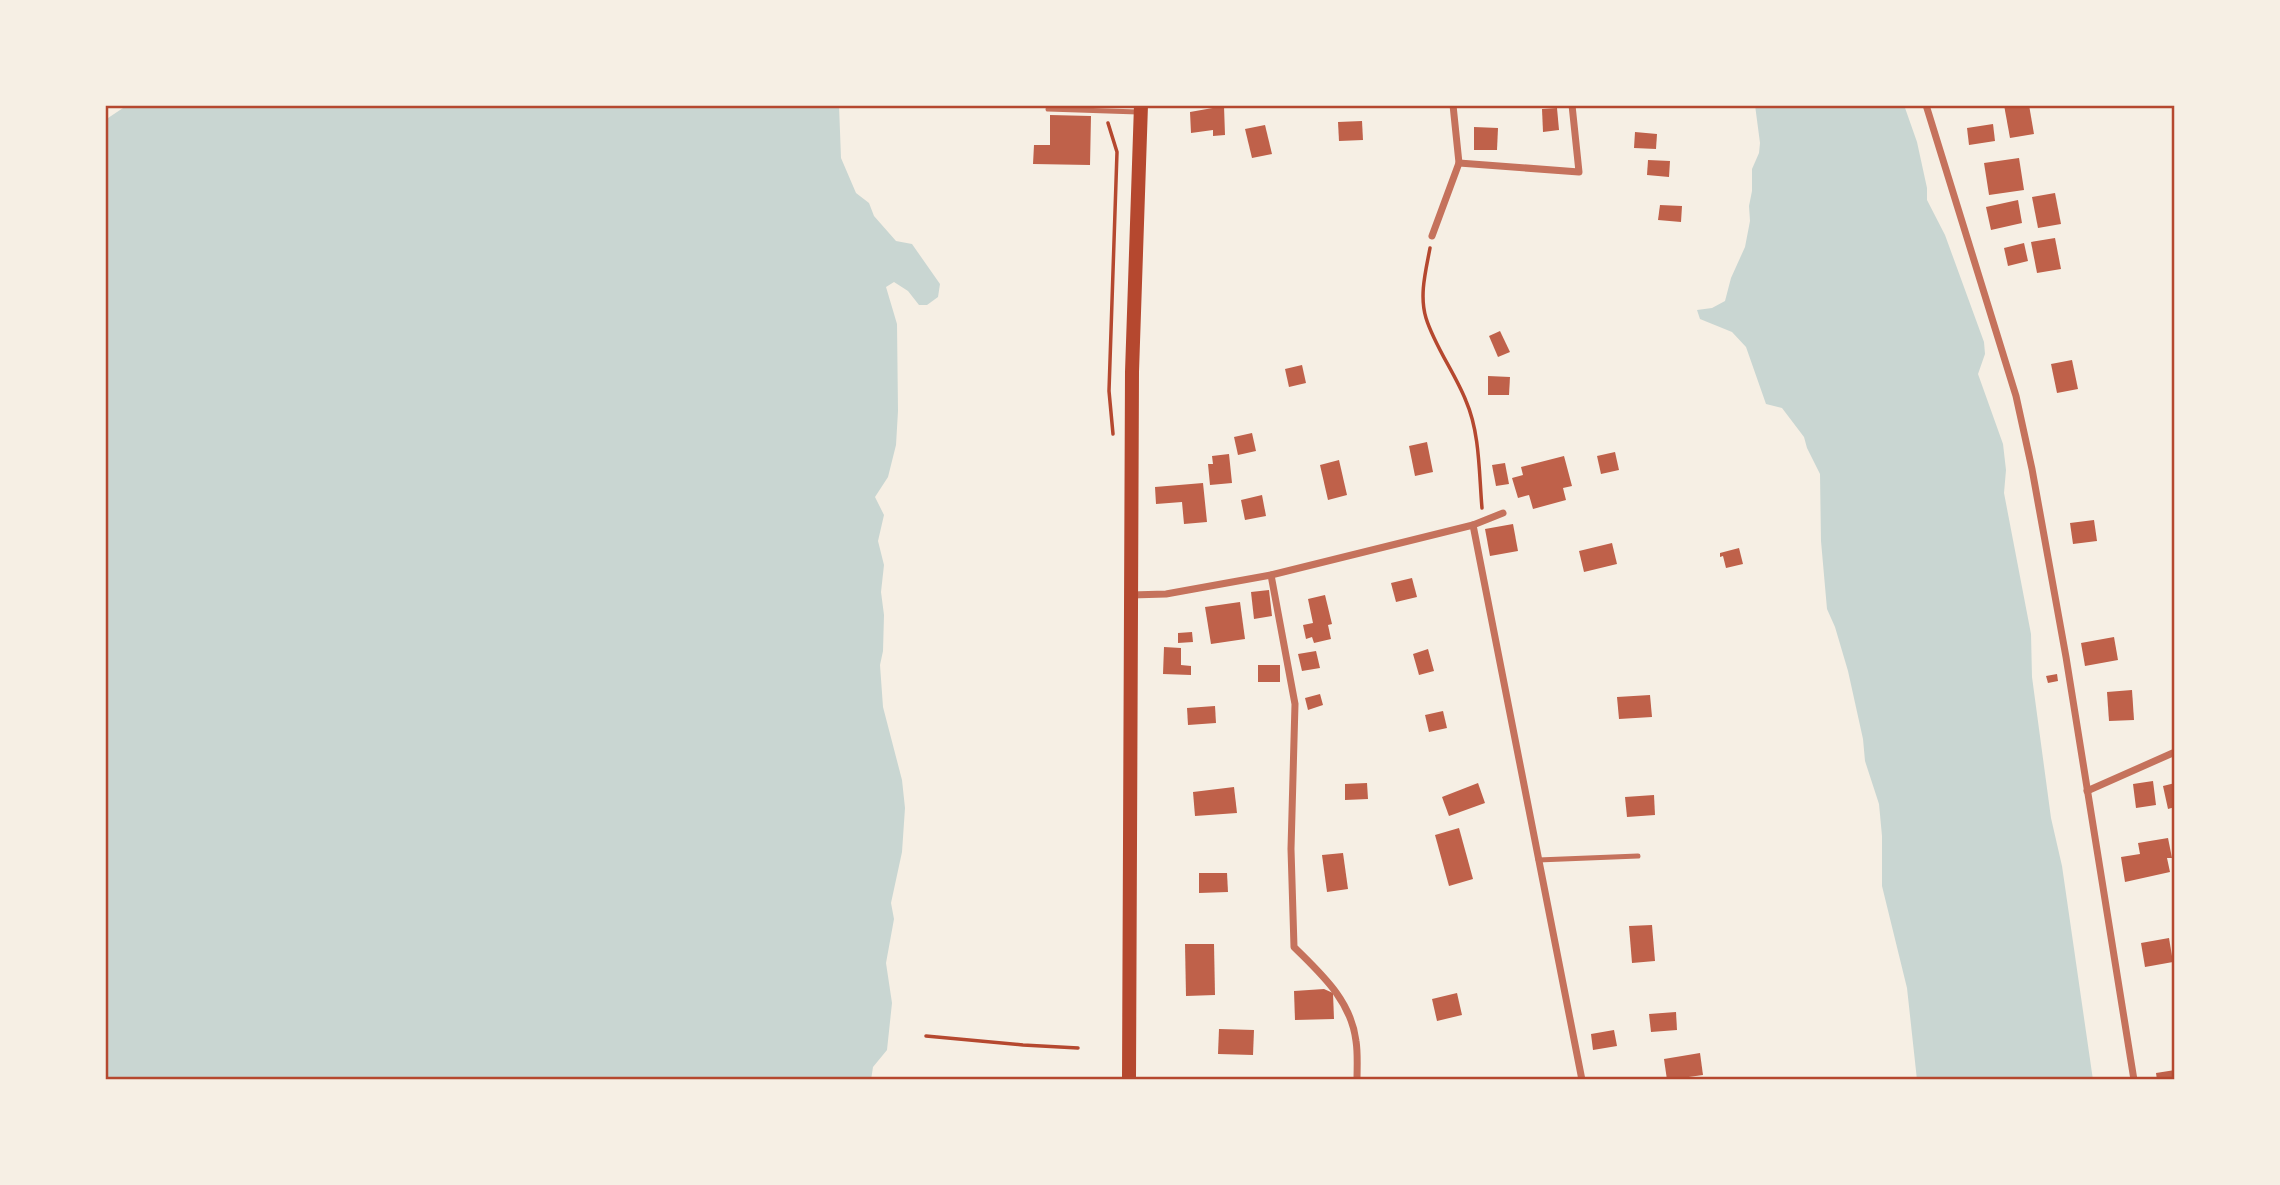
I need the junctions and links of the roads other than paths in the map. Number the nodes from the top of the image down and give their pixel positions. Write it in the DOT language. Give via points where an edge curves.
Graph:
graph roads {
  1 [pos="1453,105"];
  2 [pos="1572,105"];
  3 [pos="1926,105"];
  4 [pos="1141,108"];
  5 [pos="1048,109"];
  6 [pos="1459,163"];
  7 [pos="1432,236"];
  8 [pos="1503,513"];
  9 [pos="1473,525"];
  10 [pos="1271,575"];
  11 [pos="1131,594"];
  12 [pos="2175,752"];
  13 [pos="2087,791"];
  14 [pos="1638,856"];
  15 [pos="1538,860"];
  16 [pos="1129,1080"];
  17 [pos="1357,1080"];
  18 [pos="1582,1080"];
  19 [pos="2134,1080"];
  1 -- 6 [label="street"];
  2 -- 6 [label="street" via="1579,172"];
  3 -- 13 [label="street" via="2016,396"];
  4 -- 5 [label="lane"];
  4 -- 11 [label="main road" via="1132,372"];
  6 -- 7 [label="street"];
  8 -- 9 [label="street"];
  9 -- 10 [label="street"];
  9 -- 15 [label="street"];
  10 -- 11 [label="street" via="1166,594"];
  10 -- 17 [label="street" via="1295,704 1294,947 1336,989 1349,1015 1356,1040"];
  11 -- 16 [label="main road"];
  12 -- 13 [label="street"];
  13 -- 19 [label="street"];
  14 -- 15 [label="lane"];
  15 -- 18 [label="street"];
}
